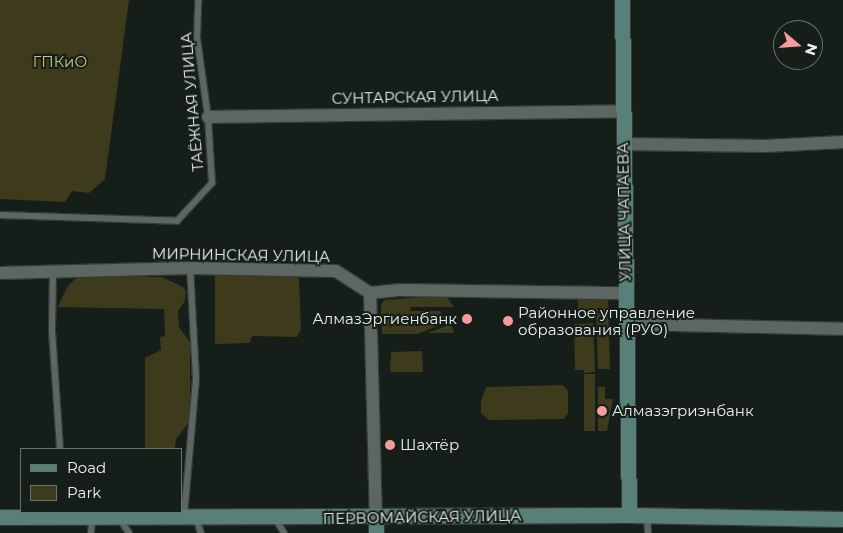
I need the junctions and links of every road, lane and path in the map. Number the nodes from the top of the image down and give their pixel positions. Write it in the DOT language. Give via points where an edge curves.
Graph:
graph roads {
  1 [pos="198,0"];
  2 [pos="622,0"];
  3 [pos="622,111"];
  4 [pos="208,117"];
  5 [pos="843,142"];
  6 [pos="623,144"];
  7 [pos="0,215"];
  8 [pos="190,268"];
  9 [pos="53,272"];
  10 [pos="0,273"];
  11 [pos="370,293"];
  12 [pos="625,293"];
  13 [pos="626,324"];
  14 [pos="843,330"];
  15 [pos="60,448"];
  16 [pos="63,515"];
  17 [pos="629,515"];
  18 [pos="647,515"];
  19 [pos="0,517"];
  20 [pos="92,518"];
  21 [pos="119,518"];
  22 [pos="190,518"];
  23 [pos="275,518"];
  24 [pos="843,519"];
  25 [pos="376,525"];
  26 [pos="91,533"];
  27 [pos="129,533"];
  28 [pos="201,533"];
  29 [pos="284,533"];
  30 [pos="648,533"];
  1 -- 4 [label="lane, ТАЁЖНАЯ УЛИЦА" via="197,38"];
  2 -- 3 [label="main road, УЛИЦА ЧАПАЕВА"];
  3 -- 4 [label="street, СУНТАРСКАЯ УЛИЦА"];
  3 -- 6 [label="main road, УЛИЦА ЧАПАЕВА"];
  4 -- 7 [label="lane, ТАЁЖНАЯ УЛИЦА" via="212,183 177,221"];
  5 -- 6 [label="street" via="766,146"];
  6 -- 12 [label="main road, УЛИЦА ЧАПАЕВА"];
  8 -- 9 [label="street, МИРНИНСКАЯ УЛИЦА"];
  8 -- 11 [label="street, МИРНИНСКАЯ УЛИЦА" via="336,271"];
  8 -- 22 [label="lane" via="196,378"];
  9 -- 10 [label="street, МИРНИНСКАЯ УЛИЦА"];
  9 -- 15 [label="lane" via="52,331"];
  11 -- 12 [label="street" via="400,290"];
  11 -- 25 [label="street"];
  12 -- 13 [label="main road, УЛИЦА ЧАПАЕВА"];
  13 -- 14 [label="street"];
  13 -- 17 [label="main road, УЛИЦА ЧАПАЕВА"];
  16 -- 19 [label="main road, ПЕРВОМАЙСКАЯ УЛИЦА"];
  16 -- 20 [label="main road, ПЕРВОМАЙСКАЯ УЛИЦА"];
  17 -- 18 [label="main road, ПЕРВОМАЙСКАЯ УЛИЦА"];
  17 -- 25 [label="main road, ПЕРВОМАЙСКАЯ УЛИЦА"];
  18 -- 24 [label="main road, ПЕРВОМАЙСКАЯ УЛИЦА"];
  18 -- 30 [label="lane"];
  20 -- 21 [label="main road, ПЕРВОМАЙСКАЯ УЛИЦА"];
  20 -- 26 [label="lane"];
  21 -- 22 [label="main road, ПЕРВОМАЙСКАЯ УЛИЦА"];
  21 -- 27 [label="lane"];
  22 -- 23 [label="main road, ПЕРВОМАЙСКАЯ УЛИЦА"];
  22 -- 28 [label="lane"];
  23 -- 25 [label="main road, ПЕРВОМАЙСКАЯ УЛИЦА"];
  23 -- 29 [label="lane"];
}
